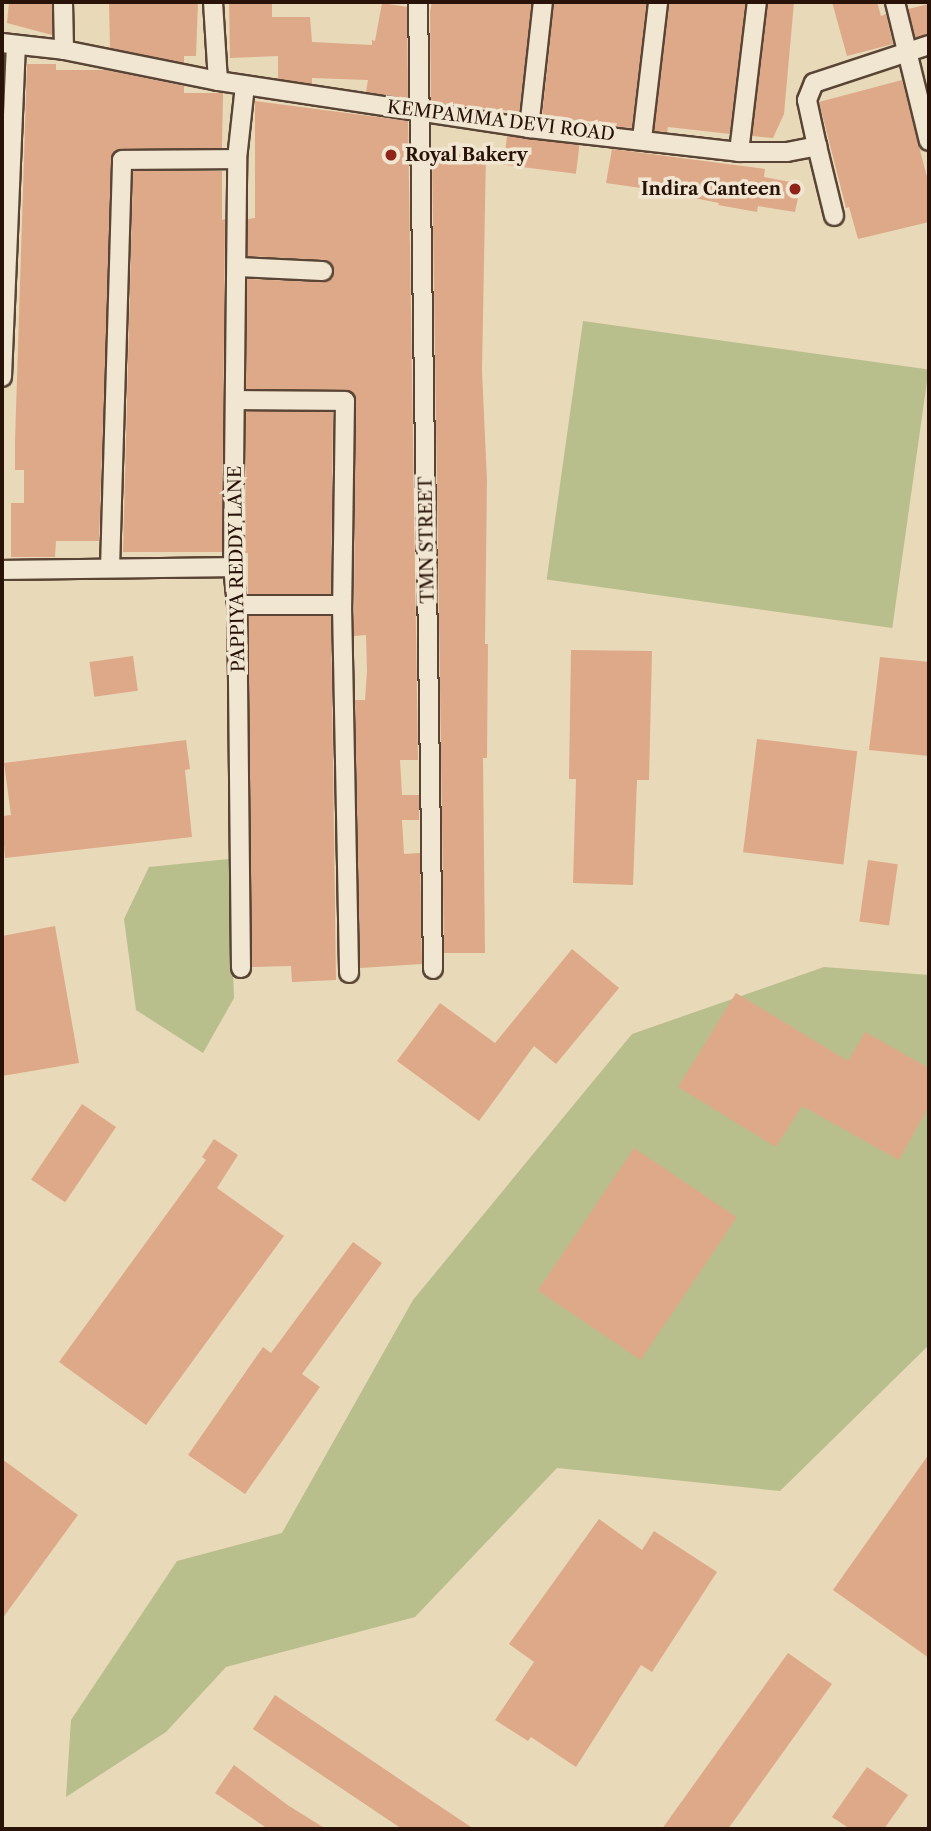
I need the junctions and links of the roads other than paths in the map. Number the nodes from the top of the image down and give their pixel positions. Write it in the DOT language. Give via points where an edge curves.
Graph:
graph roads {
  1 [pos="63,2"];
  2 [pos="213,2"];
  3 [pos="418,2"];
  4 [pos="543,2"];
  5 [pos="658,2"];
  6 [pos="757,2"];
  7 [pos="895,2"];
  8 [pos="9,45"];
  9 [pos="929,46"];
  10 [pos="64,50"];
  11 [pos="907,51"];
  12 [pos="218,81"];
  13 [pos="245,85"];
  14 [pos="421,112"];
  15 [pos="529,128"];
  16 [pos="642,139"];
  17 [pos="929,141"];
  18 [pos="817,146"];
  19 [pos="739,152"];
  20 [pos="237,159"];
  21 [pos="834,216"];
  22 [pos="237,267"];
  23 [pos="323,271"];
  24 [pos="2,377"];
  25 [pos="237,400"];
  26 [pos="233,567"];
  27 [pos="110,568"];
  28 [pos="2,570"];
  29 [pos="237,605"];
  30 [pos="342,605"];
  31 [pos="241,968"];
  32 [pos="433,968"];
  33 [pos="349,973"];
  1 -- 10 [label="street"];
  2 -- 12 [label="street"];
  3 -- 14 [label="street, TMN STREET"];
  4 -- 15 [label="street"];
  5 -- 16 [label="street"];
  6 -- 19 [label="street"];
  7 -- 11 [label="street"];
  8 -- 10 [label="street, KEMPAMMA DEVI ROAD"];
  8 -- 24 [label="street"];
  9 -- 11 [label="street"];
  10 -- 12 [label="street, KEMPAMMA DEVI ROAD"];
  11 -- 17 [label="street"];
  11 -- 18 [label="street" via="814,83 807,100"];
  12 -- 13 [label="street, KEMPAMMA DEVI ROAD"];
  13 -- 14 [label="street, KEMPAMMA DEVI ROAD"];
  13 -- 20 [label="street, PAPPIYA REDDY LANE"];
  14 -- 15 [label="street, KEMPAMMA DEVI ROAD"];
  14 -- 32 [label="street, TMN STREET"];
  15 -- 16 [label="street, KEMPAMMA DEVI ROAD"];
  16 -- 19 [label="street, KEMPAMMA DEVI ROAD"];
  18 -- 19 [label="street, KEMPAMMA DEVI ROAD" via="787,152"];
  18 -- 21 [label="street"];
  20 -- 22 [label="street, PAPPIYA REDDY LANE"];
  20 -- 27 [label="street" via="122,160"];
  22 -- 23 [label="street"];
  22 -- 25 [label="street, PAPPIYA REDDY LANE"];
  25 -- 26 [label="street, PAPPIYA REDDY LANE"];
  25 -- 30 [label="street" via="345,401"];
  26 -- 27 [label="street"];
  26 -- 29 [label="street, PAPPIYA REDDY LANE"];
  27 -- 28 [label="street"];
  29 -- 30 [label="street"];
  29 -- 31 [label="street, PAPPIYA REDDY LANE"];
  30 -- 33 [label="street"];
}
